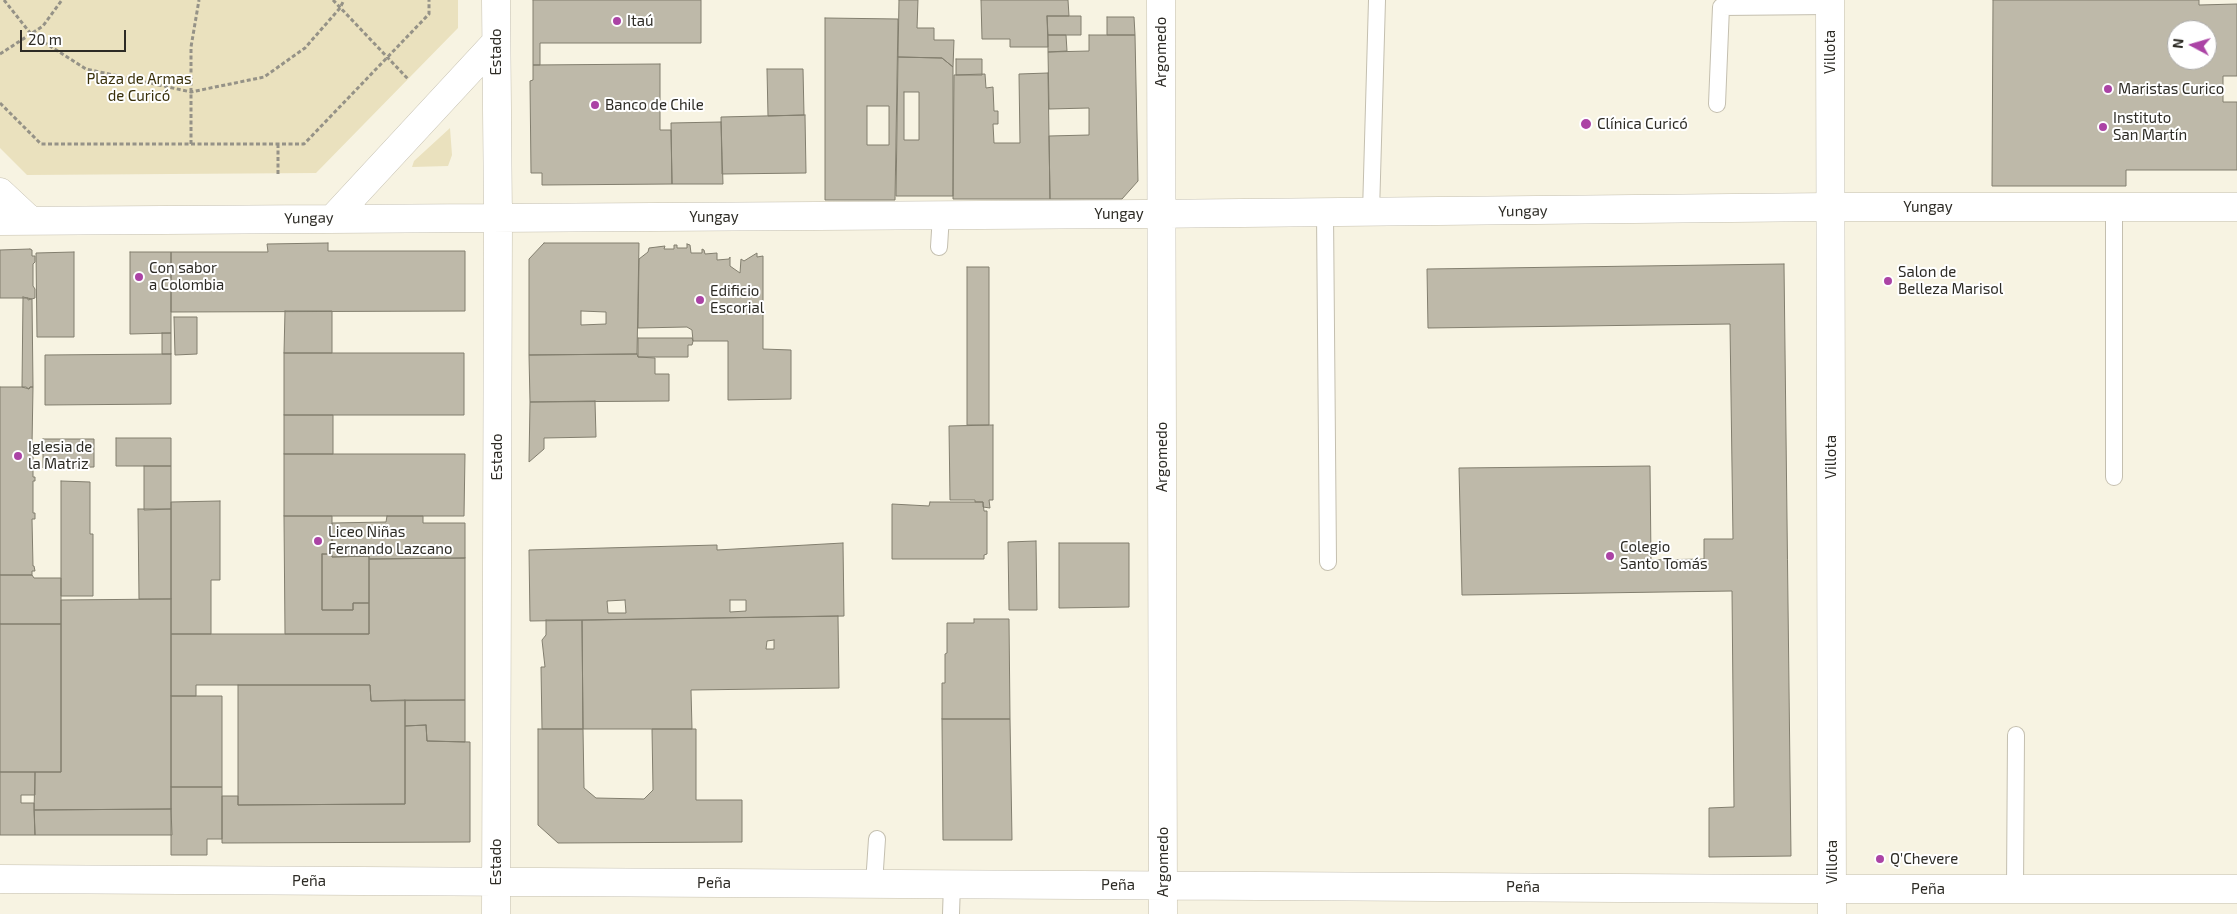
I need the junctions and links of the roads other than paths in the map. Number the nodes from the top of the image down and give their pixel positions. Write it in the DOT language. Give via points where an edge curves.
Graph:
graph roads {
  1 [pos="496,0"];
  2 [pos="1161,0"];
  3 [pos="1377,0"];
  4 [pos="1830,3"];
  5 [pos="496,42"];
  6 [pos="1717,104"];
  7 [pos="0,192"];
  8 [pos="2114,207"];
  9 [pos="2237,207"];
  10 [pos="1830,208"];
  11 [pos="1371,212"];
  12 [pos="1325,213"];
  13 [pos="1161,214"];
  14 [pos="941,215"];
  15 [pos="334,217"];
  16 [pos="498,218"];
  17 [pos="30,220"];
  18 [pos="0,221"];
  19 [pos="939,246"];
  20 [pos="2114,477"];
  21 [pos="1328,562"];
  22 [pos="2016,735"];
  23 [pos="877,839"];
  24 [pos="0,879"];
  25 [pos="496,882"];
  26 [pos="874,884"];
  27 [pos="952,884"];
  28 [pos="1163,886"];
  29 [pos="2015,889"];
  30 [pos="2237,889"];
  31 [pos="1832,901"];
  32 [pos="496,914"];
  33 [pos="951,914"];
  34 [pos="1163,914"];
  1 -- 5 [label="street, Estado"];
  2 -- 13 [label="street, Argomedo"];
  3 -- 11 [label="lane"];
  4 -- 6 [label="lane" via="1720,7"];
  4 -- 10 [label="street, Villota"];
  5 -- 15 [label="street"];
  5 -- 16 [label="street, Estado"];
  7 -- 17 [label="street"];
  8 -- 9 [label="street, Yungay"];
  8 -- 10 [label="street, Yungay"];
  8 -- 20 [label="lane"];
  10 -- 11 [label="street, Yungay"];
  10 -- 31 [label="street, Villota"];
  11 -- 12 [label="street, Yungay"];
  12 -- 13 [label="street, Yungay"];
  12 -- 21 [label="lane"];
  13 -- 14 [label="street, Yungay"];
  13 -- 28 [label="street, Argomedo"];
  14 -- 16 [label="street, Yungay"];
  14 -- 19 [label="lane"];
  15 -- 16 [label="street, Yungay"];
  15 -- 17 [label="street, Yungay"];
  16 -- 25 [label="street, Estado"];
  17 -- 18 [label="street, Yungay"];
  22 -- 29 [label="lane"];
  23 -- 26 [label="lane"];
  24 -- 25 [label="street, Peña"];
  25 -- 26 [label="street, Peña"];
  25 -- 32 [label="street, Estado"];
  26 -- 27 [label="street, Peña"];
  27 -- 28 [label="street, Peña"];
  27 -- 33 [label="lane"];
  28 -- 31 [label="street, Peña"];
  28 -- 34 [label="street, Argomedo"];
  29 -- 30 [label="street, Peña"];
  29 -- 31 [label="street, Peña"];
}
